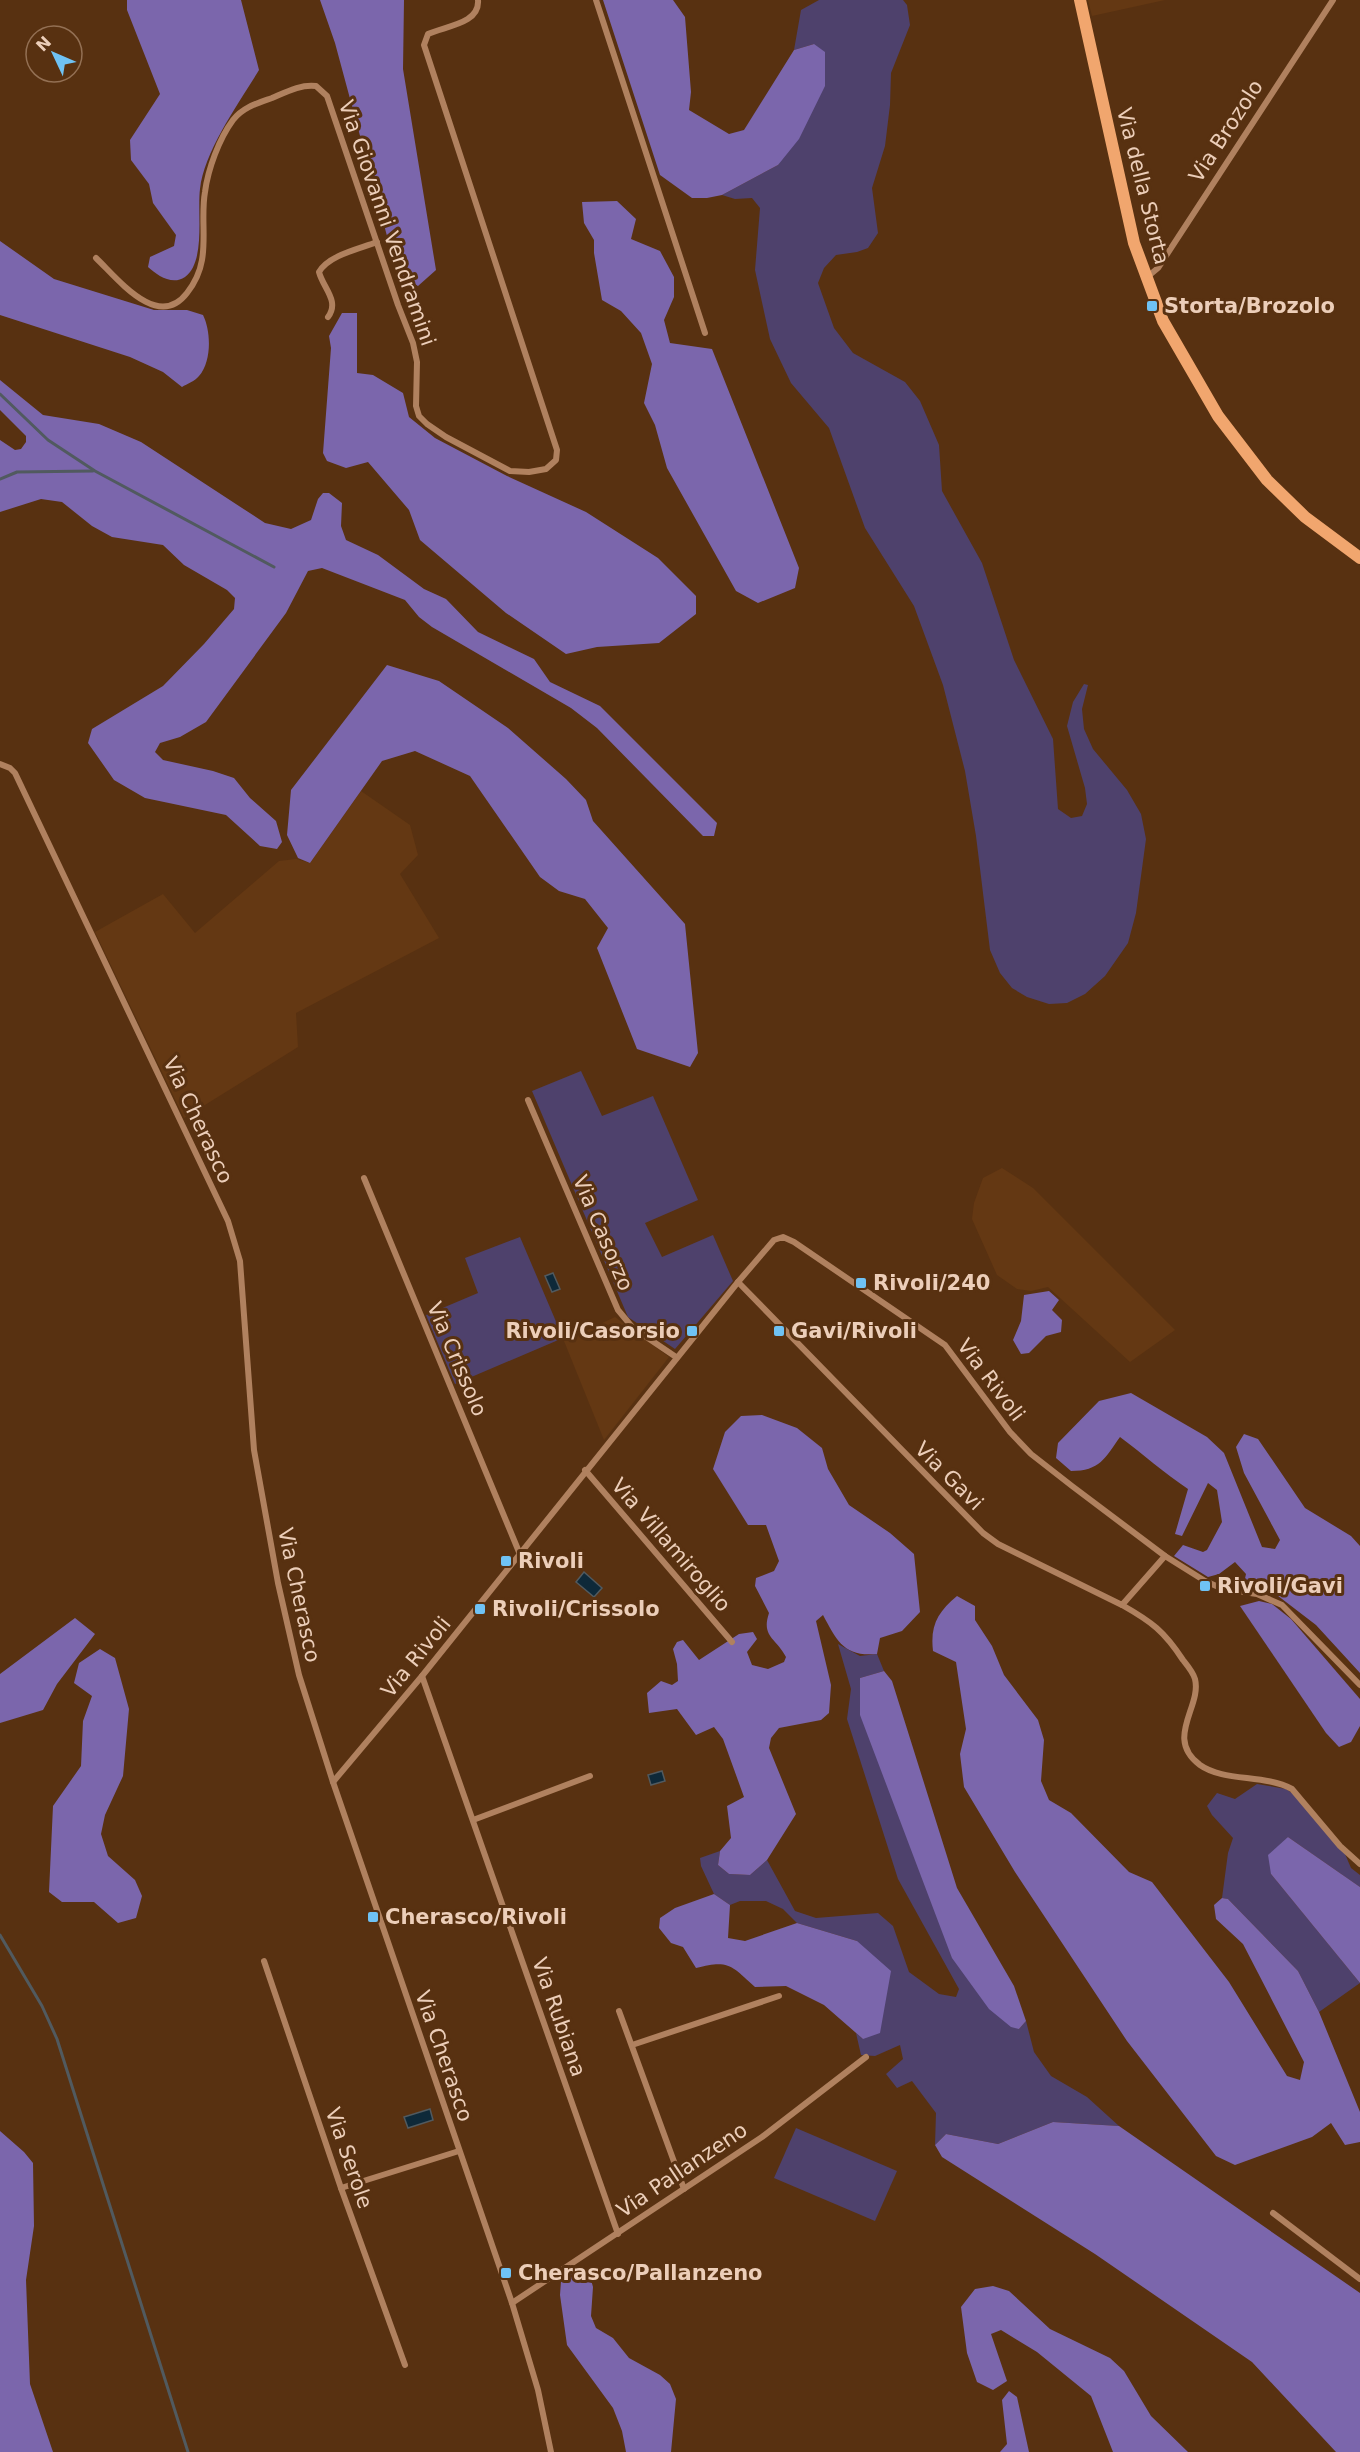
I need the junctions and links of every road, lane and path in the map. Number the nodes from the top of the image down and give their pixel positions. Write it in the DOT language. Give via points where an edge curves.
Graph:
graph roads {
  1 [pos="478,0"];
  2 [pos="597,0"];
  3 [pos="1080,0"];
  4 [pos="1333,0"];
  5 [pos="377,242"];
  6 [pos="96,258"];
  7 [pos="1146,279"];
  8 [pos="328,317"];
  9 [pos="705,333"];
  10 [pos="1360,558"];
  11 [pos="0,764"];
  12 [pos="528,1100"];
  13 [pos="364,1178"];
  14 [pos="738,1282"];
  15 [pos="676,1357"];
  16 [pos="585,1470"];
  17 [pos="519,1552"];
  18 [pos="1165,1556"];
  19 [pos="1122,1605"];
  20 [pos="732,1642"];
  21 [pos="422,1676"];
  22 [pos="1360,1685"];
  23 [pos="590,1776"];
  24 [pos="333,1782"];
  25 [pos="473,1820"];
  26 [pos="1360,1864"];
  27 [pos="264,1961"];
  28 [pos="779,1996"];
  29 [pos="619,2011"];
  30 [pos="632,2045"];
  31 [pos="866,2057"];
  32 [pos="459,2151"];
  33 [pos="341,2188"];
  34 [pos="684,2189"];
  35 [pos="1273,2213"];
  36 [pos="618,2234"];
  37 [pos="1360,2279"];
  38 [pos="512,2303"];
  39 [pos="405,2365"];
  40 [pos="551,2452"];
  1 -- 5 [label="street, Via Giovanni Vendramini" via="474,15 428,34 424,45 556,450 556,460 550,466 529,472 501,468 440,434 422,419 416,406 417,362 413,343"];
  2 -- 9 [label="street"];
  3 -- 7 [label="main road, Via della Storta" via="1128,222"];
  4 -- 7 [label="street, Via Brozolo" via="1158,268"];
  5 -- 6 [label="street, Via Giovanni Vendramini" via="327,96 322,89 309,85 249,107 228,127 206,186 202,262 193,285 178,303 163,308 146,302"];
  5 -- 8 [label="street" via="322,267 320,278 333,306"];
  7 -- 10 [label="main road, Via della Storta" via="1173,341 1242,449 1288,502"];
  11 -- 24 [label="street, Via Cherasco" via="15,773 228,1221 240,1262 254,1450 278,1583 299,1675"];
  12 -- 15 [label="street, Via Casorzo" via="618,1310 633,1328"];
  13 -- 17 [label="street, Via Crissolo"];
  14 -- 15 [label="street, Via Rivoli"];
  14 -- 18 [label="street, Via Rivoli" via="774,1240 783,1237 794,1242 945,1345 1019,1443"];
  14 -- 19 [label="street, Via Gavi" via="983,1533"];
  15 -- 16 [label="street, Via Rivoli"];
  16 -- 17 [label="street, Via Rivoli"];
  16 -- 20 [label="street, Via Villamiroglio"];
  17 -- 21 [label="street, Via Rivoli"];
  18 -- 19 [label="street"];
  18 -- 22 [label="street, Via Rivoli" via="1214,1586 1257,1594 1282,1605"];
  19 -- 26 [label="street, Via Gavi" via="1162,1632 1193,1675 1195,1685 1185,1738 1191,1756 1215,1772 1262,1778 1292,1789"];
  21 -- 24 [label="street, Via Rivoli"];
  21 -- 25 [label="street, Via Rubiana"];
  23 -- 25 [label="street"];
  24 -- 32 [label="street, Via Cherasco"];
  25 -- 36 [label="street, Via Rubiana"];
  27 -- 33 [label="street, Via Serole"];
  28 -- 30 [label="street"];
  29 -- 30 [label="street"];
  30 -- 34 [label="street"];
  31 -- 34 [label="street, Via Pallanzeno" via="762,2137"];
  32 -- 33 [label="street"];
  32 -- 38 [label="street, Via Cherasco"];
  33 -- 39 [label="street, Via Serole"];
  34 -- 36 [label="street, Via Pallanzeno"];
  35 -- 37 [label="street"];
  36 -- 38 [label="street, Via Pallanzeno"];
  38 -- 40 [label="street, Via Cherasco" via="538,2390"];
}
